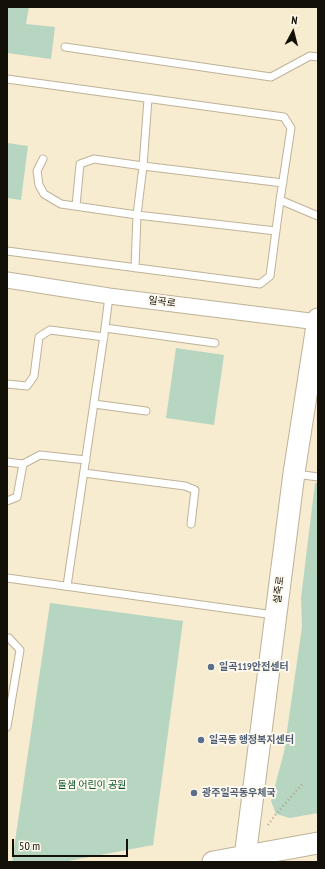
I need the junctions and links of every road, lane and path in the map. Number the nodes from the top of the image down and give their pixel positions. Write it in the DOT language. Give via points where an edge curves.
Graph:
graph roads {
  1 [pos="65,47"];
  2 [pos="318,57"];
  3 [pos="7,79"];
  4 [pos="148,99"];
  5 [pos="43,159"];
  6 [pos="143,166"];
  7 [pos="282,183"];
  8 [pos="280,200"];
  9 [pos="76,206"];
  10 [pos="137,215"];
  11 [pos="318,216"];
  12 [pos="276,231"];
  13 [pos="7,251"];
  14 [pos="136,268"];
  15 [pos="7,280"];
  16 [pos="109,296"];
  17 [pos="318,321"];
  18 [pos="105,328"];
  19 [pos="104,337"];
  20 [pos="215,343"];
  21 [pos="7,384"];
  22 [pos="94,404"];
  23 [pos="146,411"];
  24 [pos="86,460"];
  25 [pos="7,462"];
  26 [pos="23,464"];
  27 [pos="84,473"];
  28 [pos="294,473"];
  29 [pos="318,477"];
  30 [pos="7,501"];
  31 [pos="191,524"];
  32 [pos="7,578"];
  33 [pos="67,586"];
  34 [pos="276,615"];
  35 [pos="7,638"];
  36 [pos="8,718"];
  37 [pos="7,727"];
  38 [pos="304,782"];
  39 [pos="267,826"];
  40 [pos="318,843"];
  41 [pos="246,859"];
  42 [pos="213,862"];
  1 -- 2 [label="lane" via="271,77 310,56"];
  3 -- 4 [label="lane"];
  4 -- 6 [label="lane"];
  4 -- 7 [label="lane" via="284,117 291,128"];
  5 -- 9 [label="lane" via="38,171 39,185 44,194 61,204"];
  6 -- 7 [label="lane"];
  6 -- 9 [label="lane" via="94,159 80,164"];
  6 -- 10 [label="lane"];
  7 -- 8 [label="lane"];
  8 -- 11 [label="lane"];
  8 -- 12 [label="lane"];
  9 -- 10 [label="lane"];
  10 -- 12 [label="lane"];
  10 -- 14 [label="lane"];
  12 -- 14 [label="lane" via="270,276 260,284"];
  13 -- 14 [label="lane"];
  15 -- 16 [label="street, 일곡로"];
  16 -- 17 [label="street, 일곡로"];
  16 -- 18 [label="lane"];
  17 -- 28 [label="main road, 설죽로"];
  18 -- 19 [label="lane"];
  18 -- 20 [label="lane"];
  19 -- 21 [label="lane" via="50,330 39,337 34,376 27,386"];
  19 -- 22 [label="lane"];
  22 -- 23 [label="lane"];
  22 -- 24 [label="lane"];
  24 -- 26 [label="lane" via="40,455"];
  24 -- 27 [label="lane"];
  25 -- 26 [label="lane"];
  26 -- 30 [label="lane" via="17,497"];
  27 -- 31 [label="lane" via="185,486 195,490"];
  27 -- 33 [label="lane"];
  28 -- 29 [label="lane"];
  28 -- 34 [label="main road, 설죽로"];
  32 -- 33 [label="lane"];
  33 -- 34 [label="lane"];
  34 -- 41 [label="main road, 설죽로"];
  35 -- 36 [label="lane" via="20,650"];
  36 -- 37 [label="lane"];
  38 -- 39 [label="path"];
  40 -- 41 [label="main road"];
  41 -- 42 [label="main road"];
}
